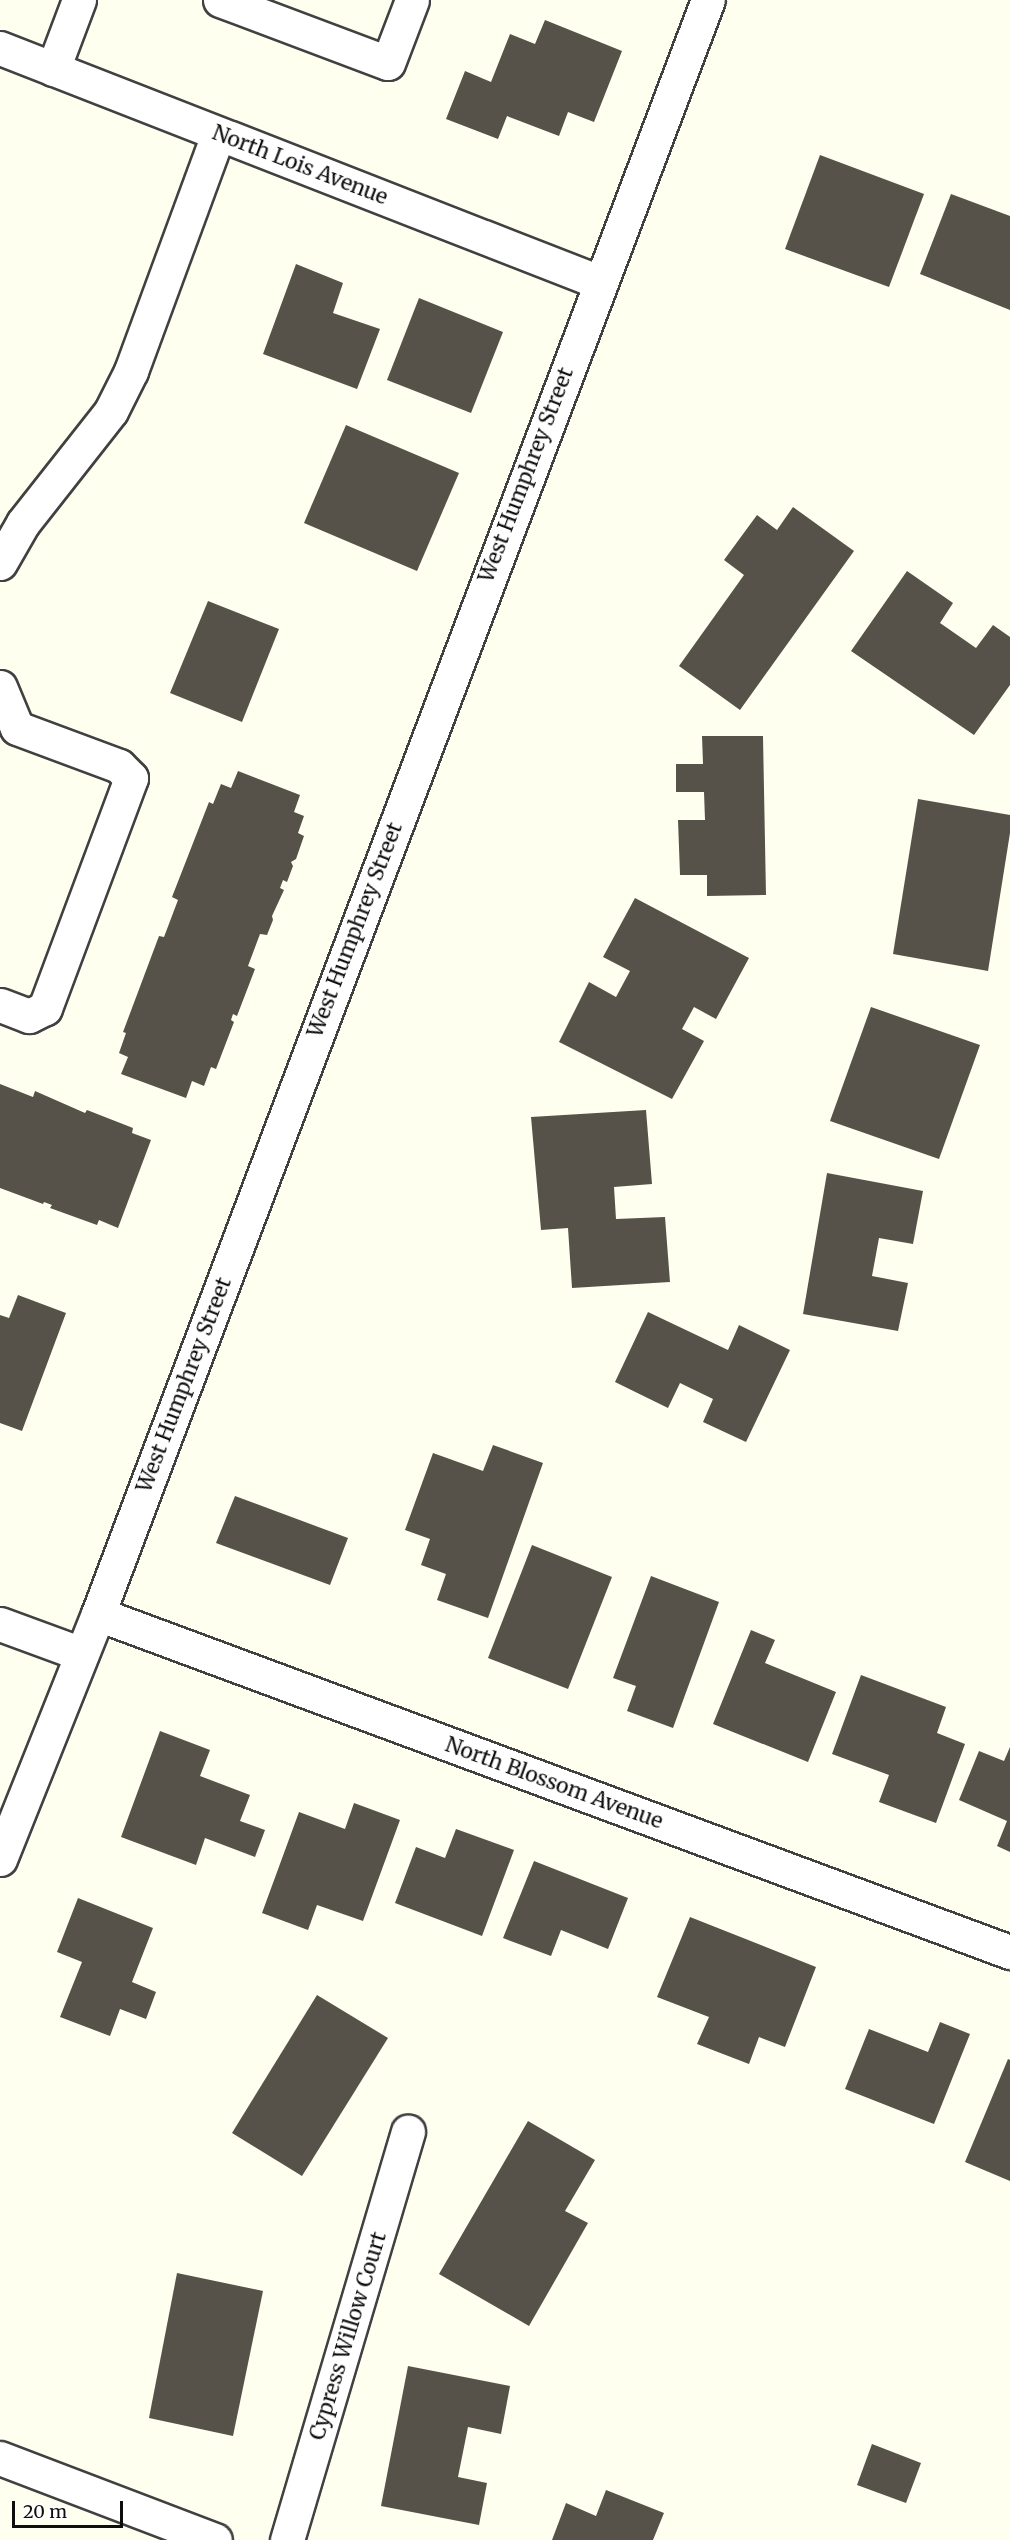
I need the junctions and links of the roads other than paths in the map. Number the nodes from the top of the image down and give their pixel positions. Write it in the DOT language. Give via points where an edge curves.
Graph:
graph roads {
  1 [pos="79,0"];
  2 [pos="220,0"];
  3 [pos="412,0"];
  4 [pos="708,0"];
  5 [pos="0,48"];
  6 [pos="53,69"];
  7 [pos="219,134"];
  8 [pos="599,282"];
  9 [pos="11,530"];
  10 [pos="0,563"];
  11 [pos="0,687"];
  12 [pos="0,1005"];
  13 [pos="98,1614"];
  14 [pos="0,1624"];
  15 [pos="82,1654"];
  16 [pos="0,1859"];
  17 [pos="1010,1952"];
  18 [pos="408,2133"];
  19 [pos="0,2458"];
  20 [pos="215,2540"];
  21 [pos="287,2540"];
  1 -- 6 [label="street"];
  2 -- 3 [label="street" via="388,63"];
  4 -- 8 [label="street, West Humphrey Street"];
  5 -- 6 [label="street, North Lois Avenue"];
  6 -- 7 [label="street, North Lois Avenue"];
  7 -- 8 [label="street, North Lois Avenue"];
  7 -- 9 [label="street" via="130,371 111,411"];
  8 -- 13 [label="street, West Humphrey Street"];
  9 -- 10 [label="street"];
  11 -- 12 [label="street" via="17,728 119,766 132,778 45,1008 29,1016"];
  13 -- 15 [label="street, West Humphrey Street"];
  13 -- 17 [label="street, North Blossom Avenue"];
  14 -- 15 [label="street"];
  15 -- 16 [label="street, West Humphrey Street"];
  18 -- 21 [label="street, Cypress Willow Court"];
  19 -- 20 [label="street"];
}
